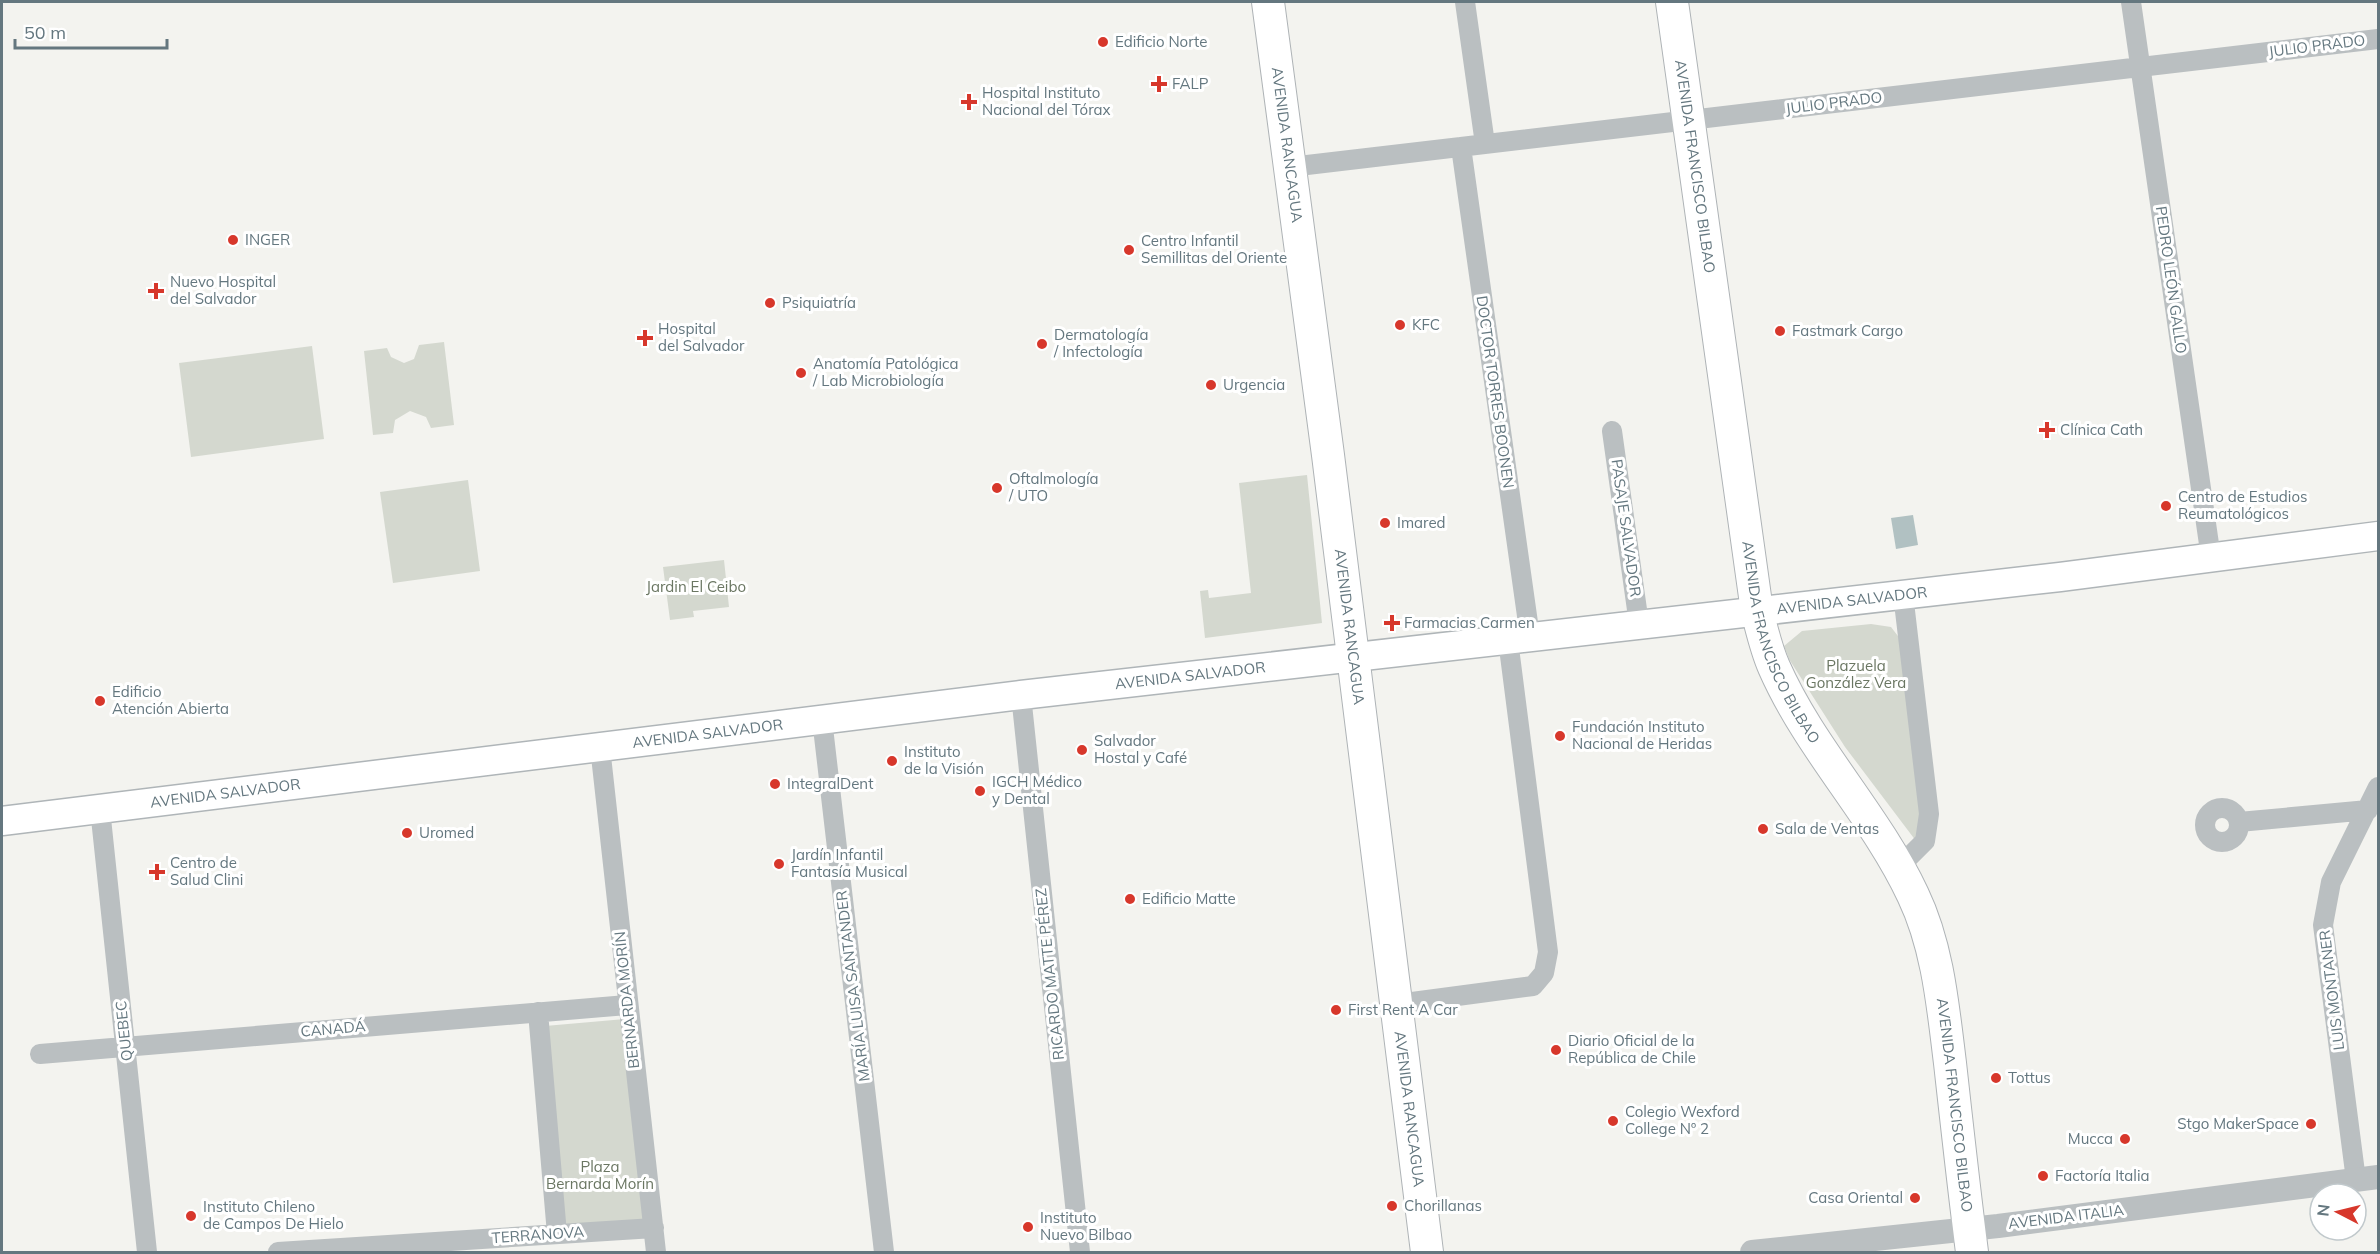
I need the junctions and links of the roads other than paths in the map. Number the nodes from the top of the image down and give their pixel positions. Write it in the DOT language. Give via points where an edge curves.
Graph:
graph roads {
  1 [pos="1268,2"];
  2 [pos="1465,2"];
  3 [pos="1671,2"];
  4 [pos="2131,2"];
  5 [pos="2379,39"];
  6 [pos="2140,67"];
  7 [pos="1688,120"];
  8 [pos="1485,144"];
  9 [pos="1461,147"];
  10 [pos="1290,167"];
  11 [pos="1612,431"];
  12 [pos="2378,541"];
  13 [pos="2211,558"];
  14 [pos="1903,594"];
  15 [pos="1757,611"];
  16 [pos="1639,624"];
  17 [pos="1519,638"];
  18 [pos="1353,658"];
  19 [pos="1021,695"];
  20 [pos="822,719"];
  21 [pos="600,747"];
  22 [pos="2379,788"];
  23 [pos="100,809"];
  24 [pos="2368,810"];
  25 [pos="2,821"];
  26 [pos="2239,822"];
  27 [pos="1899,867"];
  28 [pos="1396,1004"];
  29 [pos="627,1005"];
  30 [pos="538,1012"];
  31 [pos="126,1045"];
  32 [pos="40,1054"];
  33 [pos="2368,1179"];
  34 [pos="654,1228"];
  35 [pos="557,1234"];
  36 [pos="1970,1241"];
  37 [pos="147,1252"];
  38 [pos="278,1252"];
  39 [pos="656,1252"];
  40 [pos="884,1252"];
  41 [pos="1080,1252"];
  42 [pos="1427,1252"];
  43 [pos="1752,1252"];
  1 -- 10 [label="main road, AVENIDA RANCAGUA"];
  2 -- 8 [label="street"];
  3 -- 7 [label="main road, AVENIDA FRANCISCO BILBAO"];
  4 -- 6 [label="street, PEDRO LEÓN GALLO"];
  5 -- 6 [label="street, JULIO PRADO"];
  6 -- 7 [label="street, JULIO PRADO"];
  6 -- 13 [label="street, PEDRO LEÓN GALLO"];
  7 -- 8 [label="street, JULIO PRADO"];
  7 -- 15 [label="main road, AVENIDA FRANCISCO BILBAO"];
  8 -- 9 [label="street, JULIO PRADO"];
  9 -- 10 [label="street, JULIO PRADO"];
  9 -- 17 [label="street, DOCTOR TORRES BOONEN"];
  10 -- 18 [label="main road, AVENIDA RANCAGUA"];
  11 -- 16 [label="street, PASAJE SALVADOR"];
  12 -- 13 [label="main road, AVENIDA SALVADOR"];
  13 -- 14 [label="main road, AVENIDA SALVADOR"];
  14 -- 15 [label="main road, AVENIDA SALVADOR"];
  14 -- 27 [label="street" via="1929,822 1925,841"];
  15 -- 16 [label="main road, AVENIDA SALVADOR"];
  15 -- 27 [label="main road, AVENIDA FRANCISCO BILBAO" via="1785,689"];
  16 -- 17 [label="main road, AVENIDA SALVADOR"];
  17 -- 18 [label="main road, AVENIDA SALVADOR"];
  17 -- 28 [label="street, DOCTOR TORRES BOONEN" via="1548,952 1544,974 1533,986"];
  18 -- 19 [label="main road, AVENIDA SALVADOR"];
  18 -- 28 [label="main road, AVENIDA RANCAGUA"];
  19 -- 20 [label="main road, AVENIDA SALVADOR"];
  19 -- 41 [label="street, RICARDO MATTE PÉREZ"];
  20 -- 21 [label="main road, AVENIDA SALVADOR"];
  20 -- 40 [label="street, MARÍA LUISA SANTANDER"];
  21 -- 23 [label="main road, AVENIDA SALVADOR"];
  21 -- 29 [label="street, BERNARDA MORÍN"];
  22 -- 24 [label="street, LUIS MONTANER"];
  23 -- 25 [label="main road, AVENIDA SALVADOR"];
  23 -- 31 [label="street, QUEBEC"];
  24 -- 26 [label="street"];
  24 -- 33 [label="street, LUIS MONTANER" via="2331,882 2323,925"];
  27 -- 36 [label="main road, AVENIDA FRANCISCO BILBAO" via="1927,931 1941,993"];
  28 -- 42 [label="main road, AVENIDA RANCAGUA"];
  29 -- 30 [label="street, CANADÁ"];
  29 -- 34 [label="street, BERNARDA MORÍN"];
  30 -- 31 [label="street, CANADÁ"];
  30 -- 35 [label="street"];
  31 -- 32 [label="street, CANADÁ"];
  31 -- 37 [label="street, QUEBEC"];
  33 -- 36 [label="street, AVENIDA ITALIA"];
  34 -- 35 [label="street, TERRANOVA"];
  34 -- 39 [label="street, BERNARDA MORÍN"];
  35 -- 38 [label="street, TERRANOVA"];
  36 -- 43 [label="street, AVENIDA ITALIA"];
}
